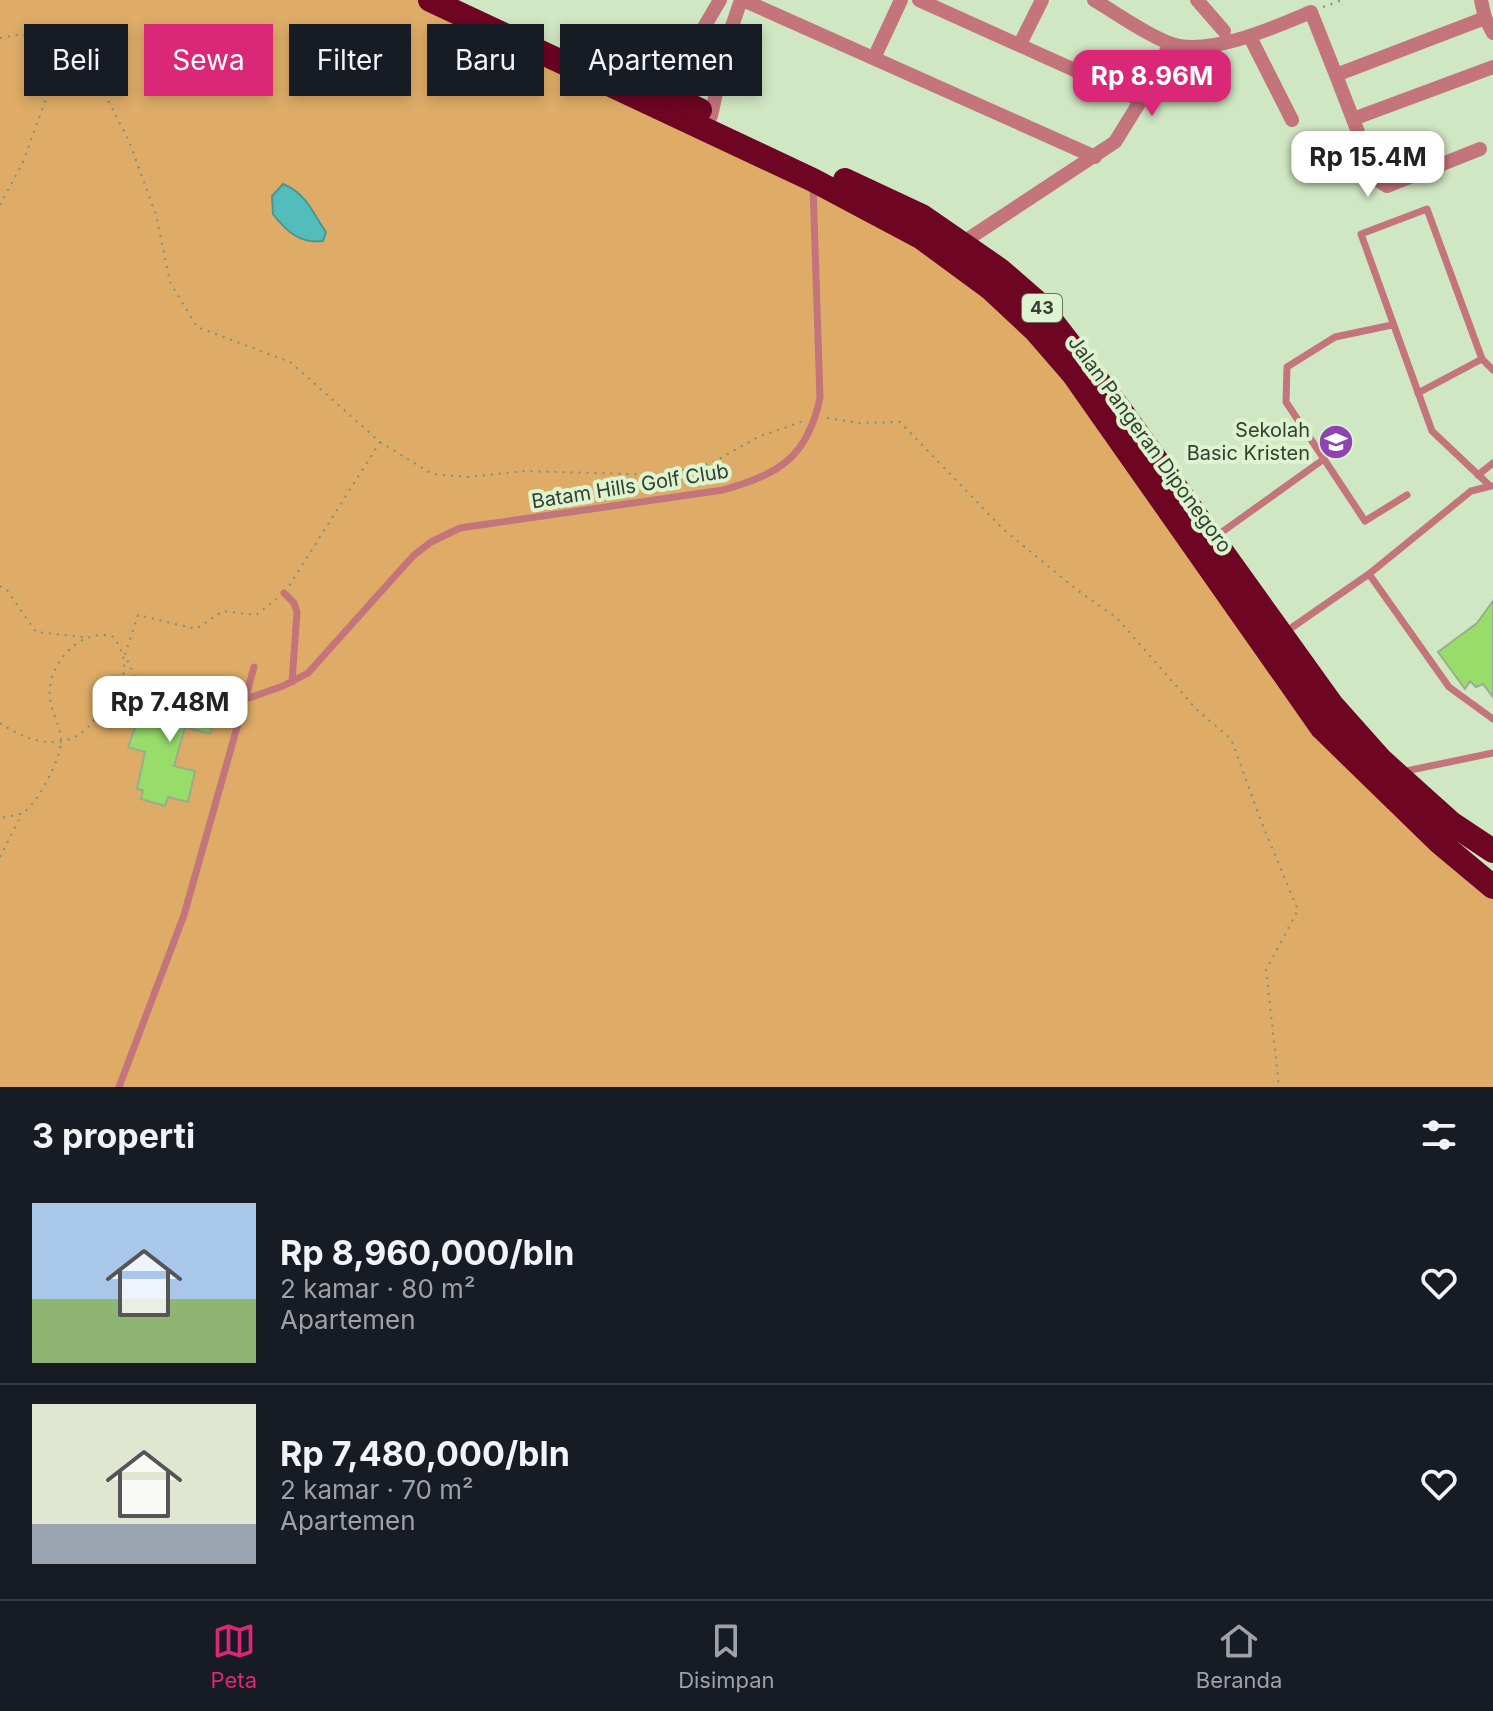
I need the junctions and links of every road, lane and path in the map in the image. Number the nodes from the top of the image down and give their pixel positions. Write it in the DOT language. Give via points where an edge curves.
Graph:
graph roads {
  1 [pos="430,0"];
  2 [pos="463,0"];
  3 [pos="720,0"];
  4 [pos="742,0"];
  5 [pos="901,0"];
  6 [pos="919,0"];
  7 [pos="1042,0"];
  8 [pos="1094,0"];
  9 [pos="1197,0"];
  10 [pos="1342,0"];
  11 [pos="1481,0"];
  12 [pos="1311,12"];
  13 [pos="1485,18"];
  14 [pos="706,24"];
  15 [pos="1224,31"];
  16 [pos="1493,33"];
  17 [pos="24,35"];
  18 [pos="1250,37"];
  19 [pos="0,38"];
  20 [pos="560,44"];
  21 [pos="1020,44"];
  22 [pos="1170,44"];
  23 [pos="874,58"];
  24 [pos="1493,67"];
  25 [pos="1336,75"];
  26 [pos="47,96"];
  27 [pos="106,96"];
  28 [pos="674,96"];
  29 [pos="1141,100"];
  30 [pos="711,116"];
  31 [pos="1353,119"];
  32 [pos="1292,120"];
  33 [pos="1480,149"];
  34 [pos="1095,157"];
  35 [pos="813,180"];
  36 [pos="0,205"];
  37 [pos="962,243"];
  38 [pos="1392,325"];
  39 [pos="1482,359"];
  40 [pos="1493,370"];
  41 [pos="1418,393"];
  42 [pos="816,417"];
  43 [pos="380,442"];
  44 [pos="1324,459"];
  45 [pos="1493,463"];
  46 [pos="1478,475"];
  47 [pos="1491,486"];
  48 [pos="1407,495"];
  49 [pos="1213,538"];
  50 [pos="1369,574"];
  51 [pos="0,586"];
  52 [pos="284,593"];
  53 [pos="1282,634"];
  54 [pos="84,638"];
  55 [pos="125,655"];
  56 [pos="254,667"];
  57 [pos="292,682"];
  58 [pos="138,684"];
  59 [pos="246,699"];
  60 [pos="1493,719"];
  61 [pos="0,723"];
  62 [pos="61,742"];
  63 [pos="1493,753"];
  64 [pos="1396,773"];
  65 [pos="23,813"];
  66 [pos="0,818"];
  67 [pos="1493,851"];
  68 [pos="0,857"];
  69 [pos="1493,887"];
  70 [pos="119,1087"];
  71 [pos="1279,1087"];
  1 -- 35 [label="highway, Jalan Pangeran Diponegoro / 43"];
  2 -- 20 [label="highway, Jalan Pangeran Diponegoro / 43"];
  3 -- 14 [label="street"];
  4 -- 23 [label="street"];
  4 -- 30 [label="street"];
  5 -- 23 [label="street"];
  6 -- 21 [label="street"];
  7 -- 21 [label="street"];
  8 -- 22 [label="street"];
  9 -- 15 [label="street"];
  10 -- 12 [label="path"];
  11 -- 13 [label="street"];
  12 -- 18 [label="street"];
  12 -- 25 [label="street"];
  13 -- 16 [label="street"];
  13 -- 25 [label="street"];
  17 -- 19 [label="path"];
  18 -- 22 [label="street" via="1194,46"];
  18 -- 32 [label="street"];
  21 -- 29 [label="street"];
  22 -- 29 [label="street"];
  23 -- 34 [label="street"];
  24 -- 31 [label="street"];
  25 -- 31 [label="street"];
  26 -- 36 [label="path" via="23,162"];
  27 -- 43 [label="path" via="156,215 170,282 197,327 290,362"];
  28 -- 30 [label="highway, Jalan Pangeran Diponegoro / 43"];
  29 -- 34 [label="street" via="1115,142"];
  30 -- 37 [label="highway, Jalan Pangeran Diponegoro / 43" via="922,216"];
  31 -- 33 [label="street" via="1382,185"];
  34 -- 37 [label="street"];
  35 -- 42 [label="lane, Batam Hills Golf Club" via="820,398"];
  35 -- 69 [label="highway, Jalan Pangeran Diponegoro / 43" via="922,238 990,288 1035,330 1082,387 1322,728"];
  37 -- 49 [label="highway, Jalan Pangeran Diponegoro / 43" via="1038,303"];
  38 -- 39 [label="lane" via="1361,234 1427,209"];
  38 -- 41 [label="lane"];
  38 -- 44 [label="lane" via="1335,337 1287,367 1286,402"];
  39 -- 40 [label="lane"];
  39 -- 41 [label="lane"];
  41 -- 46 [label="lane" via="1432,431"];
  42 -- 43 [label="path" via="758,437 712,463 660,475 432,474"];
  42 -- 57 [label="lane, Batam Hills Golf Club" via="802,447 756,480 723,490 460,528 431,542 308,673"];
  42 -- 71 [label="path" via="900,422 1003,529 1117,618 1197,710 1231,739 1298,910 1266,970"];
  43 -- 52 [label="path"];
  44 -- 48 [label="lane" via="1365,521"];
  44 -- 49 [label="lane"];
  45 -- 46 [label="lane"];
  46 -- 47 [label="lane"];
  47 -- 50 [label="lane" via="1471,491"];
  49 -- 53 [label="highway, Jalan Pangeran Diponegoro / 43"];
  50 -- 53 [label="lane"];
  50 -- 60 [label="lane" via="1449,687"];
  51 -- 54 [label="path" via="36,632"];
  52 -- 55 [label="path" via="256,615 223,611 196,629 138,615"];
  52 -- 57 [label="lane" via="297,612"];
  53 -- 64 [label="highway, Jalan Pangeran Diponegoro / 43" via="1332,705"];
  54 -- 55 [label="path" via="100,632 114,637"];
  54 -- 62 [label="path" via="67,653 49,687"];
  55 -- 58 [label="path"];
  55 -- 62 [label="path" via="124,676 115,692 84,731"];
  56 -- 59 [label="lane"];
  57 -- 59 [label="lane, Batam Hills Golf Club"];
  59 -- 70 [label="lane" via="184,915"];
  61 -- 62 [label="path" via="34,742"];
  62 -- 65 [label="path" via="38,797"];
  63 -- 64 [label="lane"];
  64 -- 67 [label="highway, Jalan Pangeran Diponegoro / 43" via="1451,823"];
  65 -- 66 [label="path"];
  65 -- 68 [label="path"];
}
